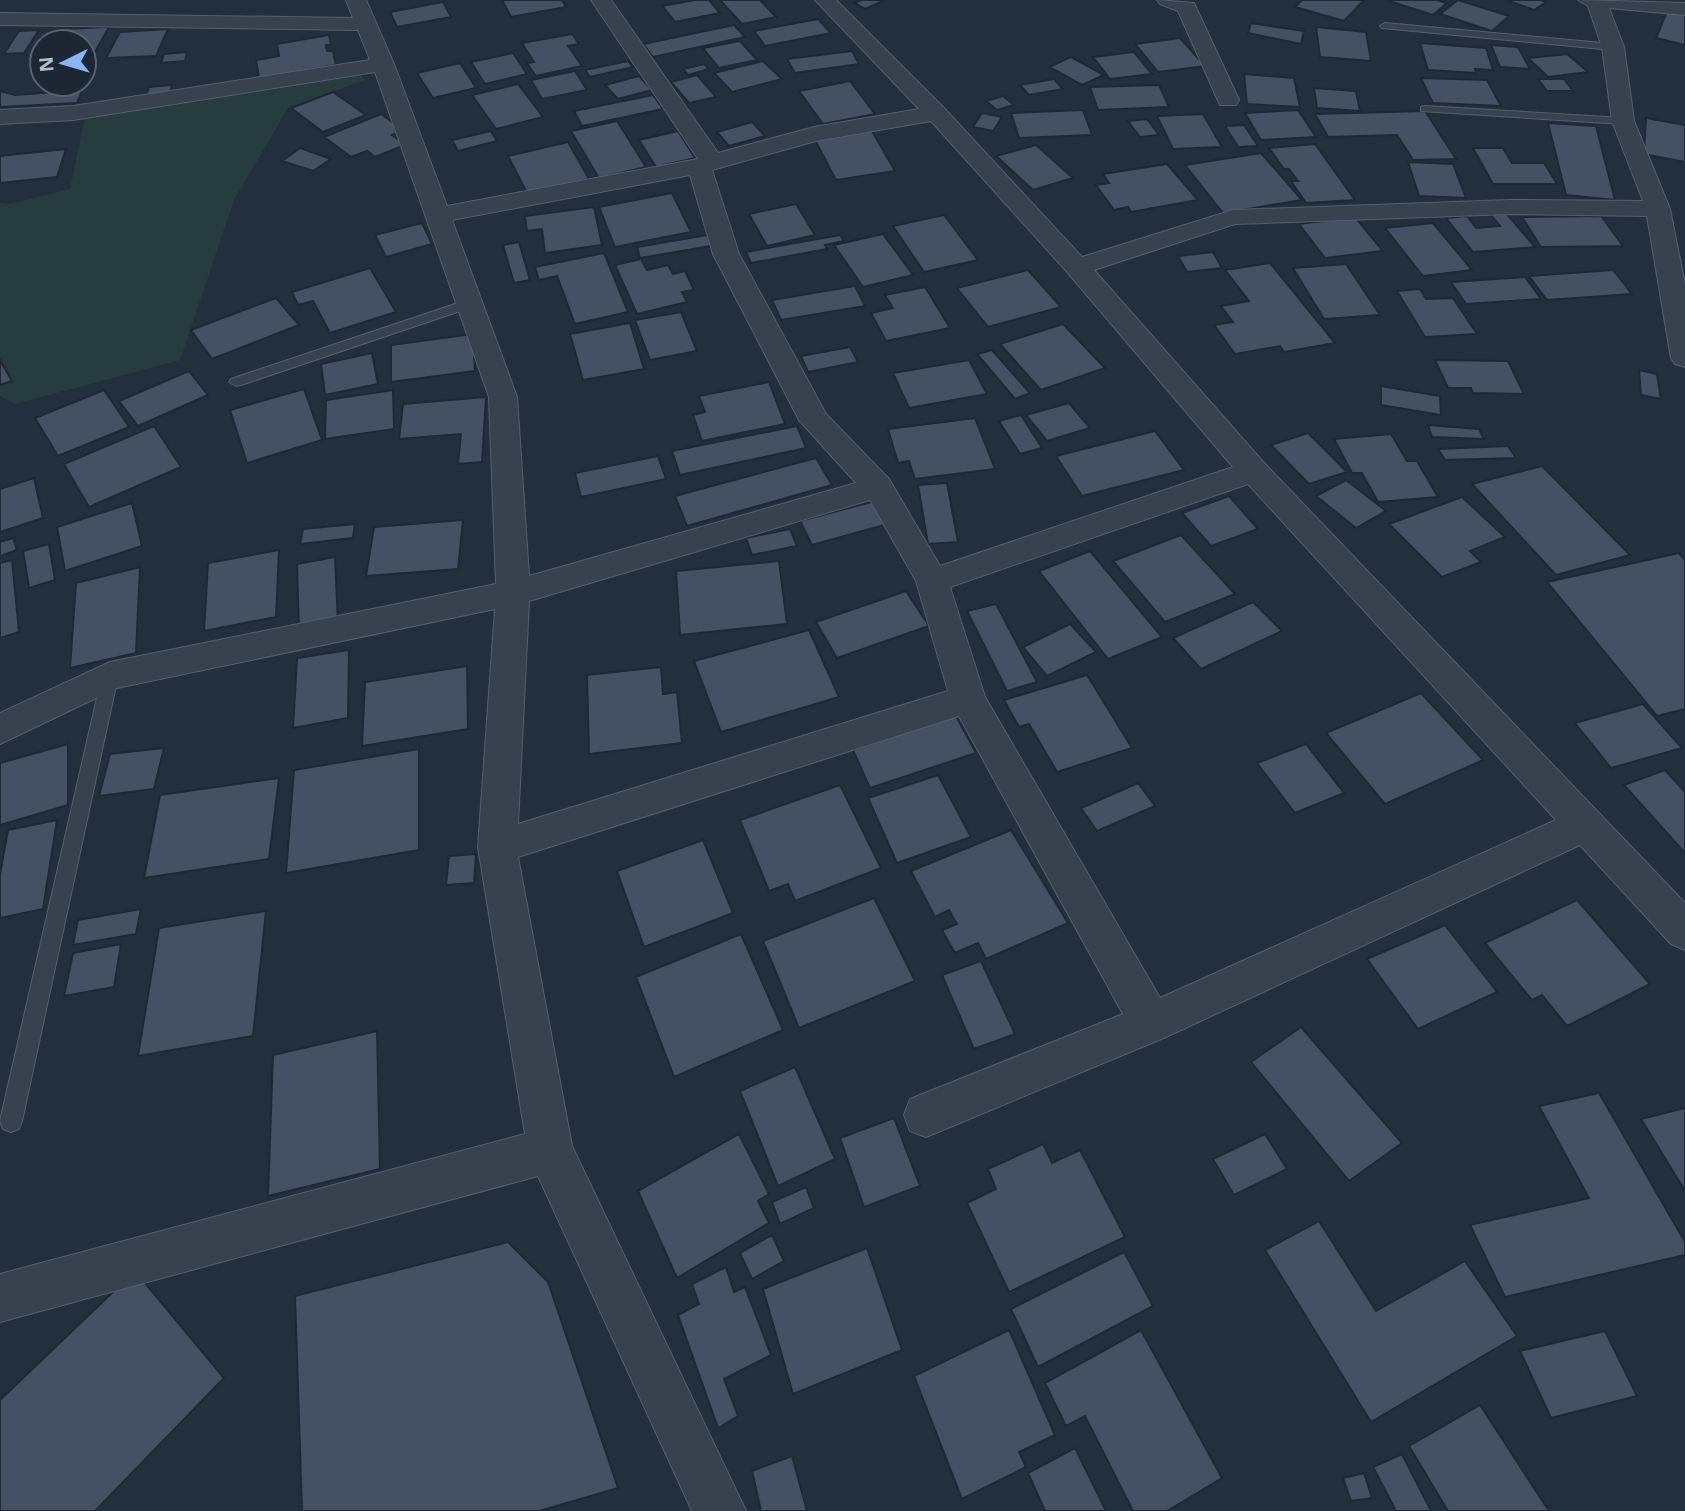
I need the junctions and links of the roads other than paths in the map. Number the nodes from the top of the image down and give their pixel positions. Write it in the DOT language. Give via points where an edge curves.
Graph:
graph roads {
  1 [pos="601,0"];
  2 [pos="825,0"];
  3 [pos="1167,0"];
  4 [pos="1594,1"];
  5 [pos="1685,9"];
  6 [pos="361,12"];
  7 [pos="7,18"];
  8 [pos="1385,26"];
  9 [pos="1613,47"];
  10 [pos="383,64"];
  11 [pos="1228,100"];
  12 [pos="1424,109"];
  13 [pos="936,113"];
  14 [pos="0,117"];
  15 [pos="1623,121"];
  16 [pos="705,163"];
  17 [pos="1658,209"];
  18 [pos="438,215"];
  19 [pos="1077,267"];
  20 [pos="470,303"];
  21 [pos="1681,312"];
  22 [pos="1685,358"];
  23 [pos="236,382"];
  24 [pos="1254,471"];
  25 [pos="878,487"];
  26 [pos="932,581"];
  27 [pos="513,593"];
  28 [pos="110,676"];
  29 [pos="968,699"];
  30 [pos="0,729"];
  31 [pos="1586,824"];
  32 [pos="497,847"];
  33 [pos="1685,931"];
  34 [pos="1151,1023"];
  35 [pos="926,1115"];
  36 [pos="11,1121"];
  37 [pos="550,1150"];
  38 [pos="0,1298"];
  39 [pos="719,1511"];
  1 -- 16 [label="street"];
  2 -- 13 [label="street"];
  3 -- 11 [label="street" via="1187,6"];
  4 -- 5 [label="street"];
  4 -- 9 [label="street"];
  6 -- 7 [label="street"];
  6 -- 10 [label="street"];
  8 -- 9 [label="lane"];
  9 -- 15 [label="street"];
  10 -- 14 [label="street" via="73,113"];
  10 -- 18 [label="street"];
  12 -- 15 [label="lane"];
  13 -- 16 [label="street" via="814,134"];
  13 -- 19 [label="street"];
  15 -- 17 [label="street"];
  16 -- 18 [label="street"];
  16 -- 25 [label="street" via="726,254 814,420"];
  17 -- 19 [label="street" via="1510,207 1233,217"];
  17 -- 21 [label="street"];
  18 -- 20 [label="street"];
  19 -- 24 [label="street"];
  20 -- 23 [label="lane"];
  20 -- 27 [label="street" via="503,397"];
  21 -- 22 [label="street"];
  24 -- 26 [label="street"];
  24 -- 31 [label="street"];
  25 -- 26 [label="street"];
  25 -- 27 [label="street"];
  26 -- 29 [label="street"];
  27 -- 28 [label="street"];
  27 -- 32 [label="street"];
  28 -- 30 [label="street"];
  28 -- 36 [label="lane"];
  29 -- 32 [label="street"];
  29 -- 34 [label="street"];
  31 -- 33 [label="street"];
  31 -- 34 [label="street"];
  32 -- 37 [label="street"];
  34 -- 35 [label="street"];
  37 -- 38 [label="street"];
  37 -- 39 [label="street"];
}
